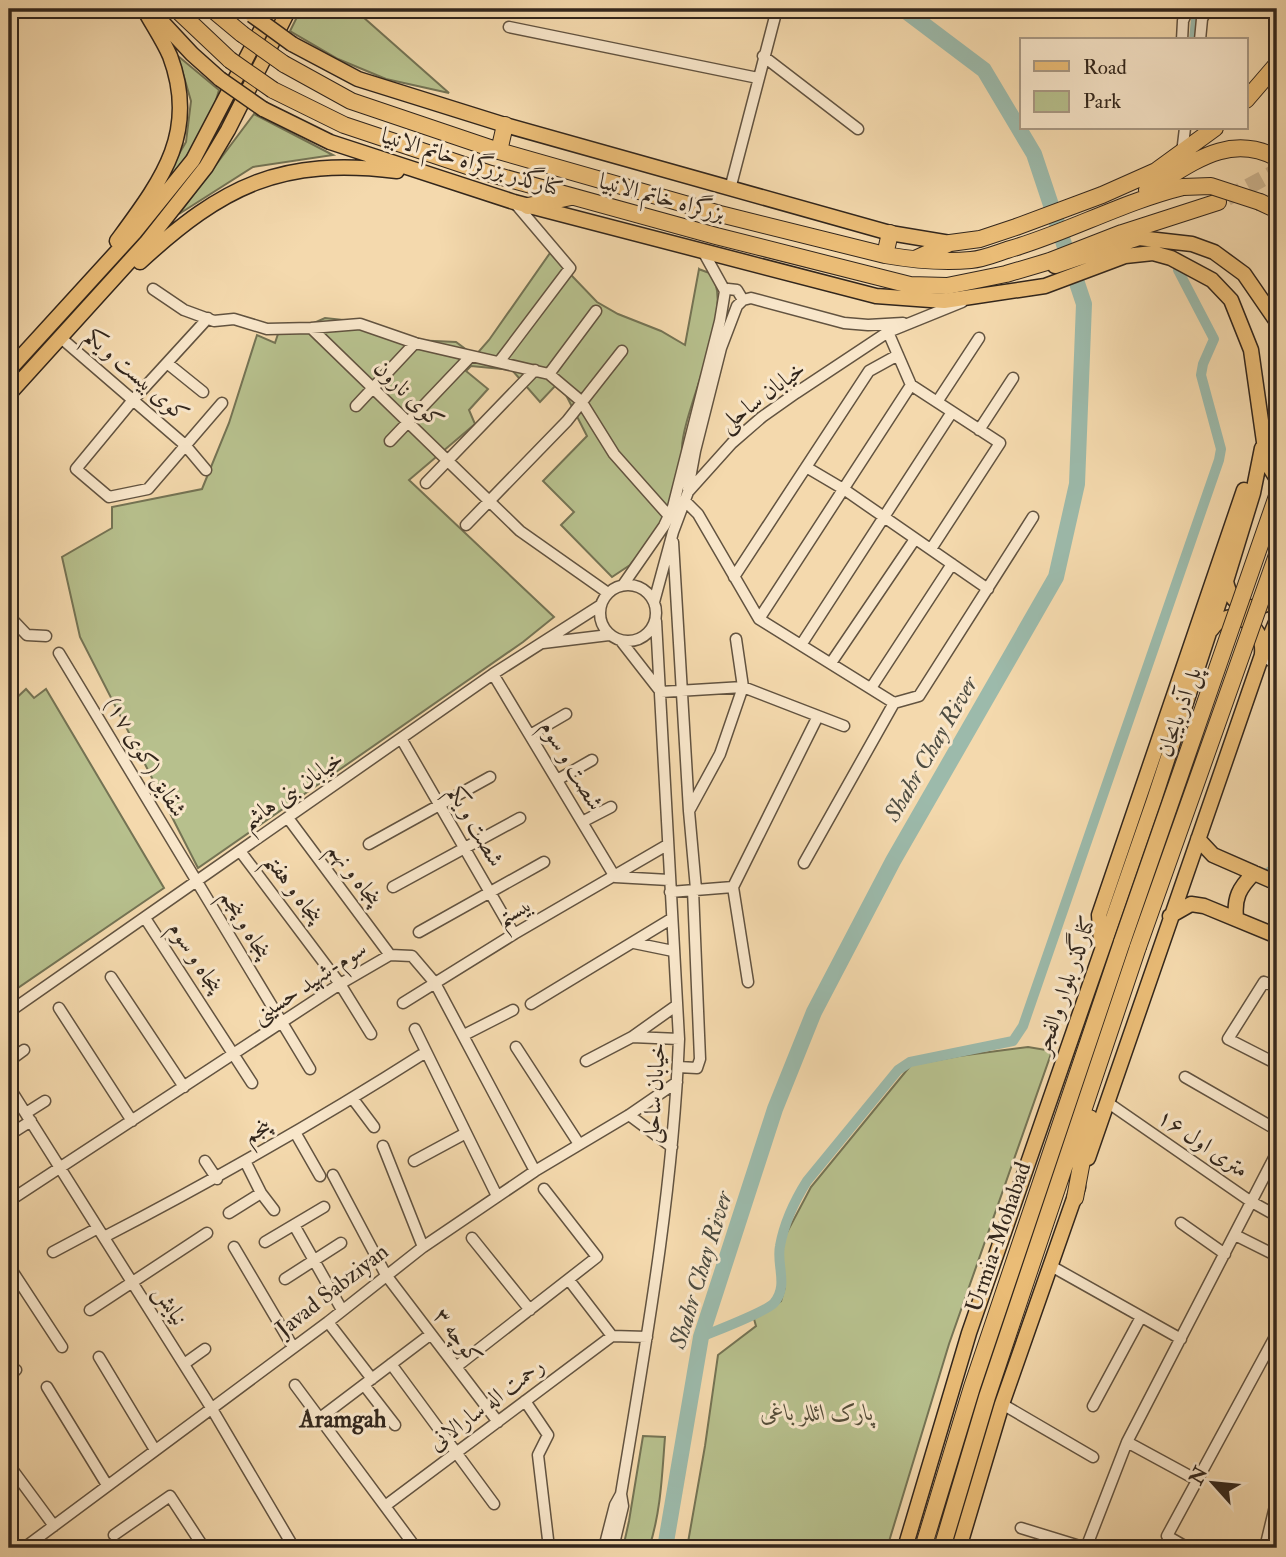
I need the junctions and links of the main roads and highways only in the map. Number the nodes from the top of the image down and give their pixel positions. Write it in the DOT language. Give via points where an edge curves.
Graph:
graph roads {
  1 [pos="144,9"];
  2 [pos="150,9"];
  3 [pos="176,9"];
  4 [pos="212,9"];
  5 [pos="272,9"];
  6 [pos="289,9"];
  7 [pos="248,12"];
  8 [pos="1277,64"];
  9 [pos="1248,98"];
  10 [pos="505,125"];
  11 [pos="1212,130"];
  12 [pos="499,151"];
  13 [pos="1277,158"];
  14 [pos="431,175"];
  15 [pos="575,197"];
  16 [pos="1218,202"];
  17 [pos="521,204"];
  18 [pos="1277,209"];
  19 [pos="1108,211"];
  20 [pos="635,232"];
  21 [pos="890,233"];
  22 [pos="950,243"];
  23 [pos="1128,245"];
  24 [pos="885,255"];
  25 [pos="803,259"];
  26 [pos="913,260"];
  27 [pos="1040,269"];
  28 [pos="987,279"];
  29 [pos="894,298"];
  30 [pos="72,301"];
  31 [pos="85,312"];
  32 [pos="1277,322"];
  33 [pos="9,370"];
  34 [pos="9,394"];
  35 [pos="1264,436"];
  36 [pos="1277,479"];
  37 [pos="1277,496"];
  38 [pos="1277,555"];
  39 [pos="1226,581"];
  40 [pos="1277,584"];
  41 [pos="1277,598"];
  42 [pos="1277,620"];
  43 [pos="1209,632"];
  44 [pos="1262,655"];
  45 [pos="1239,668"];
  46 [pos="1198,839"];
  47 [pos="1254,873"];
  48 [pos="1277,883"];
  49 [pos="1170,916"];
  50 [pos="1236,918"];
  51 [pos="1277,936"];
  52 [pos="1122,942"];
  53 [pos="1138,947"];
  54 [pos="1101,950"];
  55 [pos="1084,1002"];
  56 [pos="1101,1062"];
  57 [pos="1063,1120"];
  58 [pos="1074,1198"];
  59 [pos="905,1548"];
  60 [pos="923,1548"];
  61 [pos="942,1548"];
  62 [pos="960,1548"];
  1 -- 30 [label="main road" via="177,79 182,106 178,137 155,188"];
  2 -- 14 [label="main road, کنارگذر بزرگراه خاتم الانبیا, bridge" via="220,79 263,109 330,142"];
  3 -- 15 [label="highway, بزرگراه خاتم الانبیا, bridge" via="230,60 273,90 344,125"];
  4 -- 12 [label="highway, بزرگراه خاتم الانبیا, bridge" via="284,64 351,101"];
  5 -- 30 [label="main road" via="193,160"];
  6 -- 31 [label="main road" via="206,167"];
  7 -- 10 [label="main road, کنارگذر بزرگراه خاتم الانبیا, bridge" via="292,44 358,79"];
  8 -- 9 [label="highway"];
  10 -- 12 [label="highway"];
  10 -- 21 [label="main road, کنارگذر بزرگراه خاتم الانبیا"];
  11 -- 22 [label="highway" via="1156,171 1102,195 980,239"];
  12 -- 24 [label="highway, بزرگراه خاتم الانبیا"];
  13 -- 19 [label="highway" via="1265,151 1237,147 1210,154"];
  14 -- 17 [label="main road, کنارگذر بزرگراه خاتم الانبیا"];
  14 -- 31 [label="main road" via="335,167 251,183 207,208 157,246"];
  15 -- 17 [label="highway"];
  15 -- 20 [label="main road"];
  15 -- 25 [label="highway, بزرگراه خاتم الانبیا"];
  16 -- 23 [label="highway, بزرگراه خاتم الانبیا"];
  17 -- 20 [label="main road, کنارگذر بزرگراه خاتم الانبیا"];
  18 -- 19 [label="highway, bridge" via="1198,185"];
  19 -- 26 [label="highway, بزرگراه خاتم الانبیا" via="1037,242 973,260"];
  20 -- 29 [label="main road, کنارگذر بزرگراه خاتم الانبیا" via="850,291"];
  21 -- 22 [label="main road, کنارگذر بزرگراه خاتم الانبیا"];
  21 -- 24 [label="highway"];
  22 -- 26 [label="highway"];
  23 -- 27 [label="highway, بزرگراه خاتم الانبیا"];
  23 -- 27 [label="main road" via="1117,255 1048,280 1039,281"];
  23 -- 29 [label="main road, کنارگذر بزرگراه خاتم الانبیا" via="1045,286 944,301"];
  23 -- 32 [label="main road" via="1166,240 1214,252 1244,274"];
  23 -- 35 [label="main road" via="1184,264 1212,280 1231,300 1251,350"];
  24 -- 26 [label="highway, بزرگراه خاتم الانبیا"];
  25 -- 28 [label="highway, بزرگراه خاتم الانبیا" via="910,285 947,286"];
  25 -- 29 [label="main road" via="827,275"];
  27 -- 28 [label="highway, بزرگراه خاتم الانبیا"];
  27 -- 28 [label="main road" via="1011,279"];
  30 -- 33 [label="main road"];
  31 -- 34 [label="main road"];
  35 -- 36 [label="main road" via="1267,463"];
  35 -- 39 [label="main road, کنارگذر بلوار والفجر" via="1253,493"];
  35 -- 54 [label="main road" via="1099,915"];
  37 -- 52 [label="highway, پل آذربایجان, bridge"];
  38 -- 45 [label="highway, پل آذربایجان, bridge"];
  39 -- 41 [label="main road" via="1231,596 1251,608"];
  39 -- 43 [label="main road, کنارگذر بلوار والفجر"];
  40 -- 45 [label="highway, bridge"];
  42 -- 44 [label="main road"];
  43 -- 44 [label="main road" via="1225,617 1246,621 1261,636"];
  43 -- 54 [label="main road, کنارگذر بلوار والفجر"];
  44 -- 46 [label="main road"];
  45 -- 53 [label="highway, پل آذربایجان, bridge"];
  46 -- 47 [label="main road" via="1213,855"];
  46 -- 49 [label="main road"];
  47 -- 48 [label="main road"];
  47 -- 50 [label="main road" via="1234,901"];
  49 -- 50 [label="main road" via="1191,904"];
  49 -- 58 [label="main road"];
  50 -- 51 [label="main road"];
  52 -- 57 [label="highway, Urmia-Mohabad"];
  53 -- 56 [label="highway, Urmia-Mohabad"];
  54 -- 55 [label="main road, کنارگذر بلوار والفجر"];
  55 -- 57 [label="main road"];
  55 -- 59 [label="main road, کنارگذر بلوار والفجر" via="969,1333"];
  56 -- 58 [label="highway"];
  56 -- 61 [label="highway, Urmia-Mohabad" via="996,1371"];
  57 -- 60 [label="highway, Urmia-Mohabad"];
  58 -- 62 [label="main road" via="1002,1404"];
}
